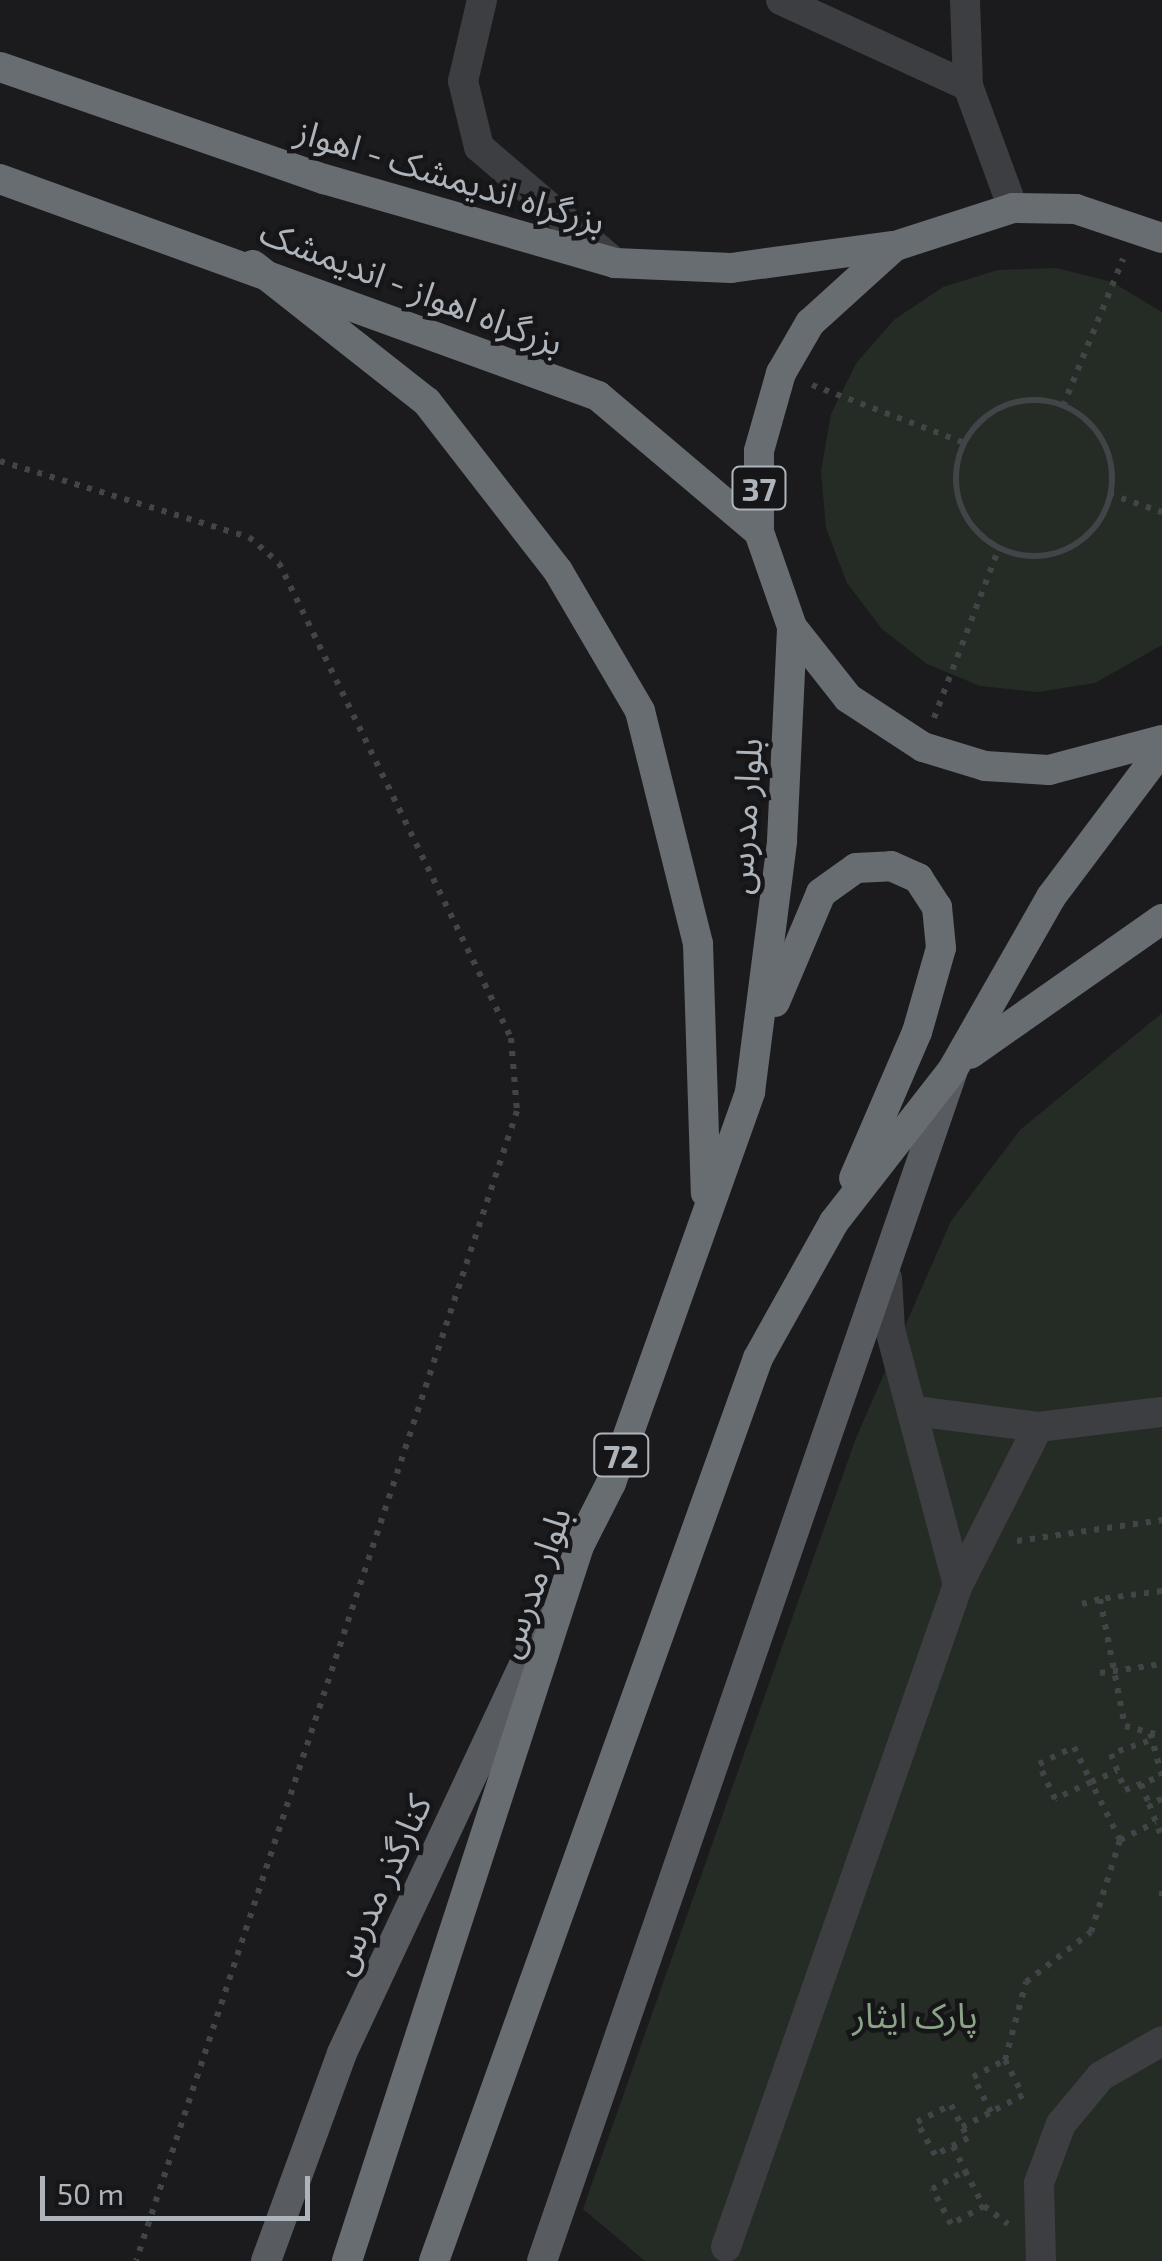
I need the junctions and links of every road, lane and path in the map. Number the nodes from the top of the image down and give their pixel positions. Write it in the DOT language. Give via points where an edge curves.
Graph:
graph roads {
  1 [pos="482,0"];
  2 [pos="781,0"];
  3 [pos="965,0"];
  4 [pos="0,67"];
  5 [pos="968,86"];
  6 [pos="0,179"];
  7 [pos="1013,208"];
  8 [pos="1149,232"];
  9 [pos="895,246"];
  10 [pos="615,263"];
  11 [pos="253,265"];
  12 [pos="781,373"];
  13 [pos="1063,406"];
  14 [pos="965,442"];
  15 [pos="0,461"];
  16 [pos="1110,494"];
  17 [pos="1162,512"];
  18 [pos="759,532"];
  19 [pos="998,548"];
  20 [pos="792,627"];
  21 [pos="1162,740"];
  22 [pos="923,747"];
  23 [pos="1162,749"];
  24 [pos="1162,919"];
  25 [pos="753,1069"];
  26 [pos="953,1069"];
  27 [pos="707,1214"];
  28 [pos="834,1222"];
  29 [pos="887,1278"];
  30 [pos="915,1411"];
  31 [pos="1162,1412"];
  32 [pos="1038,1427"];
  33 [pos="1162,1520"];
  34 [pos="579,1546"];
  35 [pos="977,1548"];
  36 [pos="958,1585"];
  37 [pos="1162,1591"];
  38 [pos="1100,1599"];
  39 [pos="1082,1604"];
  40 [pos="1162,1664"];
  41 [pos="1114,1670"];
  42 [pos="1100,1673"];
  43 [pos="1149,1736"];
  44 [pos="1162,1736"];
  45 [pos="1118,1771"];
  46 [pos="1091,1782"];
  47 [pos="1141,1784"];
  48 [pos="1162,1799"];
  49 [pos="1149,1804"];
  50 [pos="1156,1822"];
  51 [pos="1162,1838"];
  52 [pos="1120,1840"];
  53 [pos="1162,1891"];
  54 [pos="1162,1900"];
  55 [pos="1162,2042"];
  56 [pos="1005,2060"];
  57 [pos="991,2112"];
  58 [pos="962,2127"];
  59 [pos="953,2146"];
  60 [pos="966,2171"];
  61 [pos="726,2247"];
  62 [pos="136,2261"];
  63 [pos="266,2261"];
  64 [pos="347,2261"];
  65 [pos="434,2261"];
  66 [pos="542,2261"];
  67 [pos="1041,2261"];
  1 -- 10 [label="lane" via="462,82 479,148"];
  2 -- 5 [label="lane"];
  3 -- 5 [label="lane"];
  4 -- 10 [label="highway, بزرگراه اندیمشک - اهواز / 37" via="324,179"];
  5 -- 7 [label="lane"];
  6 -- 11 [label="highway, بزرگراه اهواز - اندیمشک / 37"];
  7 -- 8 [label="highway, 37" via="1076,209"];
  7 -- 9 [label="highway, 37"];
  8 -- 13 [label="path"];
  9 -- 10 [label="highway, بزرگراه اندیمشک - اهواز / 37" via="731,268"];
  9 -- 12 [label="highway, 37" via="848,280"];
  11 -- 18 [label="highway, بزرگراه اهواز - اندیمشک / 37" via="598,396"];
  11 -- 27 [label="highway" via="427,402 558,572 640,711 698,944"];
  12 -- 14 [label="path"];
  12 -- 18 [label="highway, 37" via="759,451"];
  13 -- 14 [label="path" via="1021,400 991,412"];
  13 -- 16 [label="path" via="1104,441"];
  14 -- 19 [label="path" via="958,499"];
  15 -- 62 [label="path" via="248,538 279,563 512,1038 517,1111"];
  16 -- 17 [label="path"];
  16 -- 19 [label="path" via="1090,533 1062,551 1030,557"];
  18 -- 20 [label="highway, 37"];
  19 -- 22 [label="path"];
  20 -- 22 [label="highway, 37" via="848,698"];
  20 -- 25 [label="highway, بلوار مدرس / 72" via="782,842"];
  21 -- 22 [label="highway, 37" via="1049,770 984,766"];
  23 -- 26 [label="highway" via="1051,897"];
  24 -- 26 [label="highway"];
  25 -- 27 [label="highway, بلوار مدرس / 72"];
  25 -- 28 [label="highway" via="821,893 856,868 891,866 918,878 937,907 931,989"];
  26 -- 28 [label="highway"];
  26 -- 29 [label="main road"];
  27 -- 34 [label="highway, بلوار مدرس / 72" via="611,1483"];
  28 -- 65 [label="highway" via="758,1358"];
  29 -- 30 [label="lane" via="890,1329"];
  29 -- 66 [label="main road"];
  30 -- 32 [label="lane"];
  30 -- 36 [label="lane"];
  31 -- 32 [label="lane"];
  32 -- 35 [label="lane"];
  33 -- 35 [label="path"];
  34 -- 63 [label="main road, کنارگذر مدرس" via="342,2053"];
  34 -- 64 [label="highway, بلوار مدرس / 72"];
  35 -- 36 [label="lane"];
  36 -- 61 [label="lane"];
  37 -- 38 [label="path"];
  38 -- 39 [label="path"];
  38 -- 41 [label="path"];
  40 -- 41 [label="path"];
  41 -- 42 [label="path"];
  41 -- 43 [label="path" via="1125,1726"];
  43 -- 44 [label="path"];
  43 -- 45 [label="path" via="1112,1754"];
  43 -- 47 [label="path" via="1162,1776"];
  45 -- 46 [label="path"];
  45 -- 47 [label="path" via="1125,1790"];
  46 -- 46 [label="path" via="1074,1747 1039,1764 1055,1799"];
  46 -- 52 [label="path"];
  47 -- 49 [label="path"];
  48 -- 49 [label="path"];
  49 -- 50 [label="path"];
  50 -- 51 [label="path"];
  50 -- 52 [label="path"];
  52 -- 56 [label="path" via="1091,1932 1026,1982"];
  53 -- 54 [label="path"];
  55 -- 67 [label="lane" via="1101,2076 1061,2124 1039,2184"];
  56 -- 57 [label="path" via="973,2076"];
  56 -- 57 [label="path" via="1023,2096"];
  57 -- 58 [label="path"];
  58 -- 59 [label="path" via="968,2138"];
  58 -- 59 [label="path" via="951,2105 917,2122 935,2155"];
  59 -- 60 [label="path"];
  60 -- 60 [label="path" via="932,2190 951,2224 984,2206"];
}
